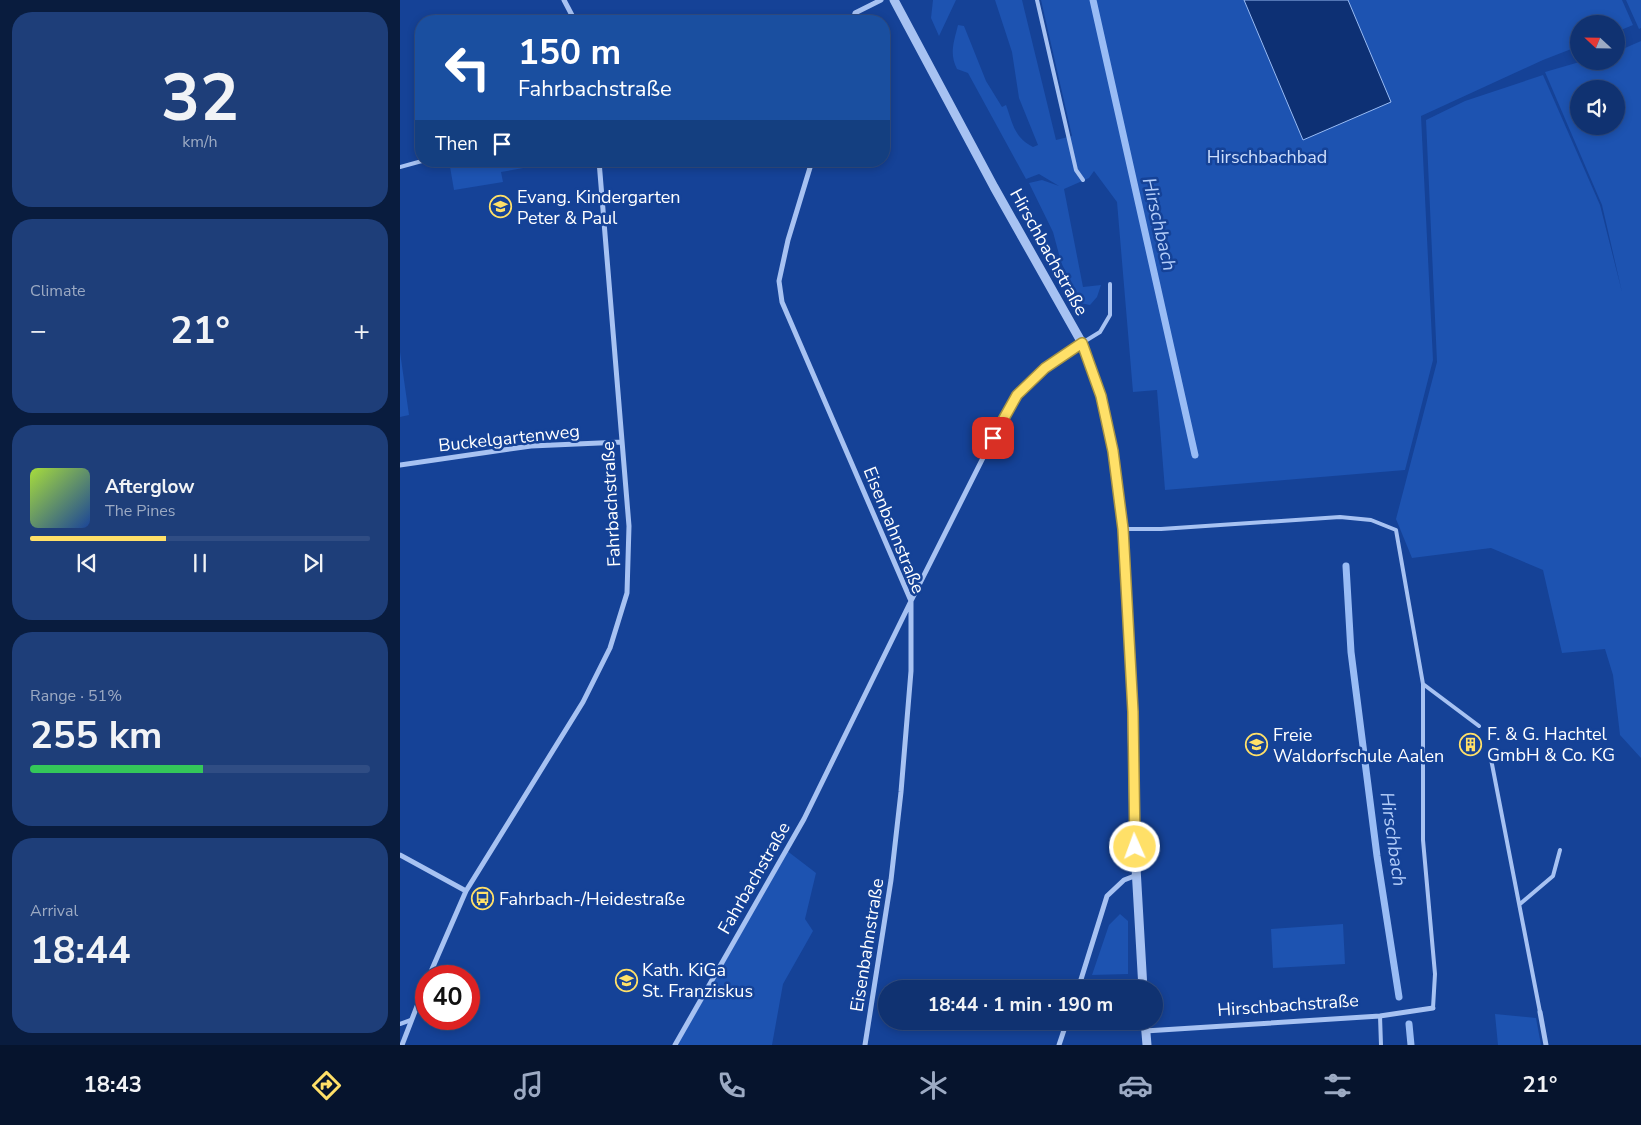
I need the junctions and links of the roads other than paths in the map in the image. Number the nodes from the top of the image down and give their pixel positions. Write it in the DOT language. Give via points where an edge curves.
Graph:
graph roads {
  1 [pos="564,0"];
  2 [pos="881,0"];
  3 [pos="894,0"];
  4 [pos="1038,0"];
  5 [pos="573,15"];
  6 [pos="854,15"];
  7 [pos="415,163"];
  8 [pos="400,167"];
  9 [pos="599,167"];
  10 [pos="810,167"];
  11 [pos="1083,180"];
  12 [pos="1110,284"];
  13 [pos="1082,343"];
  14 [pos="622,442"];
  15 [pos="400,465"];
  16 [pos="1123,529"];
  17 [pos="911,602"];
  18 [pos="1423,684"];
  19 [pos="1479,726"];
  20 [pos="1491,759"];
  21 [pos="1560,850"];
  22 [pos="400,855"];
  23 [pos="1136,875"];
  24 [pos="466,891"];
  25 [pos="1520,904"];
  26 [pos="434,965"];
  27 [pos="1081,980"];
  28 [pos="1142,980"];
  29 [pos="1433,1008"];
  30 [pos="415,1010"];
  31 [pos="1540,1012"];
  32 [pos="1380,1016"];
  33 [pos="411,1020"];
  34 [pos="400,1024"];
  35 [pos="1064,1030"];
  36 [pos="1145,1031"];
  37 [pos="402,1045"];
  38 [pos="674,1045"];
  39 [pos="865,1045"];
  40 [pos="1059,1045"];
  41 [pos="1147,1045"];
  42 [pos="1381,1045"];
  43 [pos="1546,1045"];
  1 -- 5 [label="street"];
  2 -- 6 [label="street"];
  3 -- 13 [label="street, Hirschbachstraße" via="994,188"];
  4 -- 11 [label="lane" via="1076,170"];
  7 -- 8 [label="lane"];
  9 -- 14 [label="street, Fahrbachstraße"];
  10 -- 17 [label="street, Eisenbahnstraße" via="779,281 782,302"];
  12 -- 13 [label="lane" via="1110,315 1100,332"];
  13 -- 16 [label="street, Hirschbachstraße" via="1101,396 1113,451"];
  13 -- 17 [label="street, Fahrbachstraße" via="1045,368 1017,395"];
  14 -- 15 [label="street, Buckelgartenweg" via="531,446"];
  14 -- 24 [label="street, Fahrbachstraße" via="629,526 627,593 610,648 583,702"];
  16 -- 18 [label="lane" via="1340,517 1371,520 1396,530"];
  16 -- 23 [label="street, Hirschbachstraße" via="1133,712"];
  17 -- 38 [label="street, Fahrbachstraße" via="804,820"];
  17 -- 39 [label="street, Eisenbahnstraße" via="911,672 901,792"];
  18 -- 19 [label="lane"];
  18 -- 29 [label="lane" via="1423,840 1435,974"];
  20 -- 25 [label="lane"];
  21 -- 25 [label="lane" via="1554,876"];
  22 -- 24 [label="street"];
  23 -- 27 [label="street" via="1124,880 1107,896"];
  23 -- 28 [label="street, Hirschbachstraße"];
  24 -- 26 [label="street, Fahrbachstraße"];
  25 -- 31 [label="lane"];
  29 -- 32 [label="street, Hirschbachstraße"];
  30 -- 33 [label="street"];
  31 -- 43 [label="street"];
  32 -- 36 [label="street, Hirschbachstraße"];
  32 -- 42 [label="lane"];
  33 -- 34 [label="lane"];
  33 -- 37 [label="street"];
  35 -- 40 [label="street"];
  36 -- 41 [label="street"];
}
